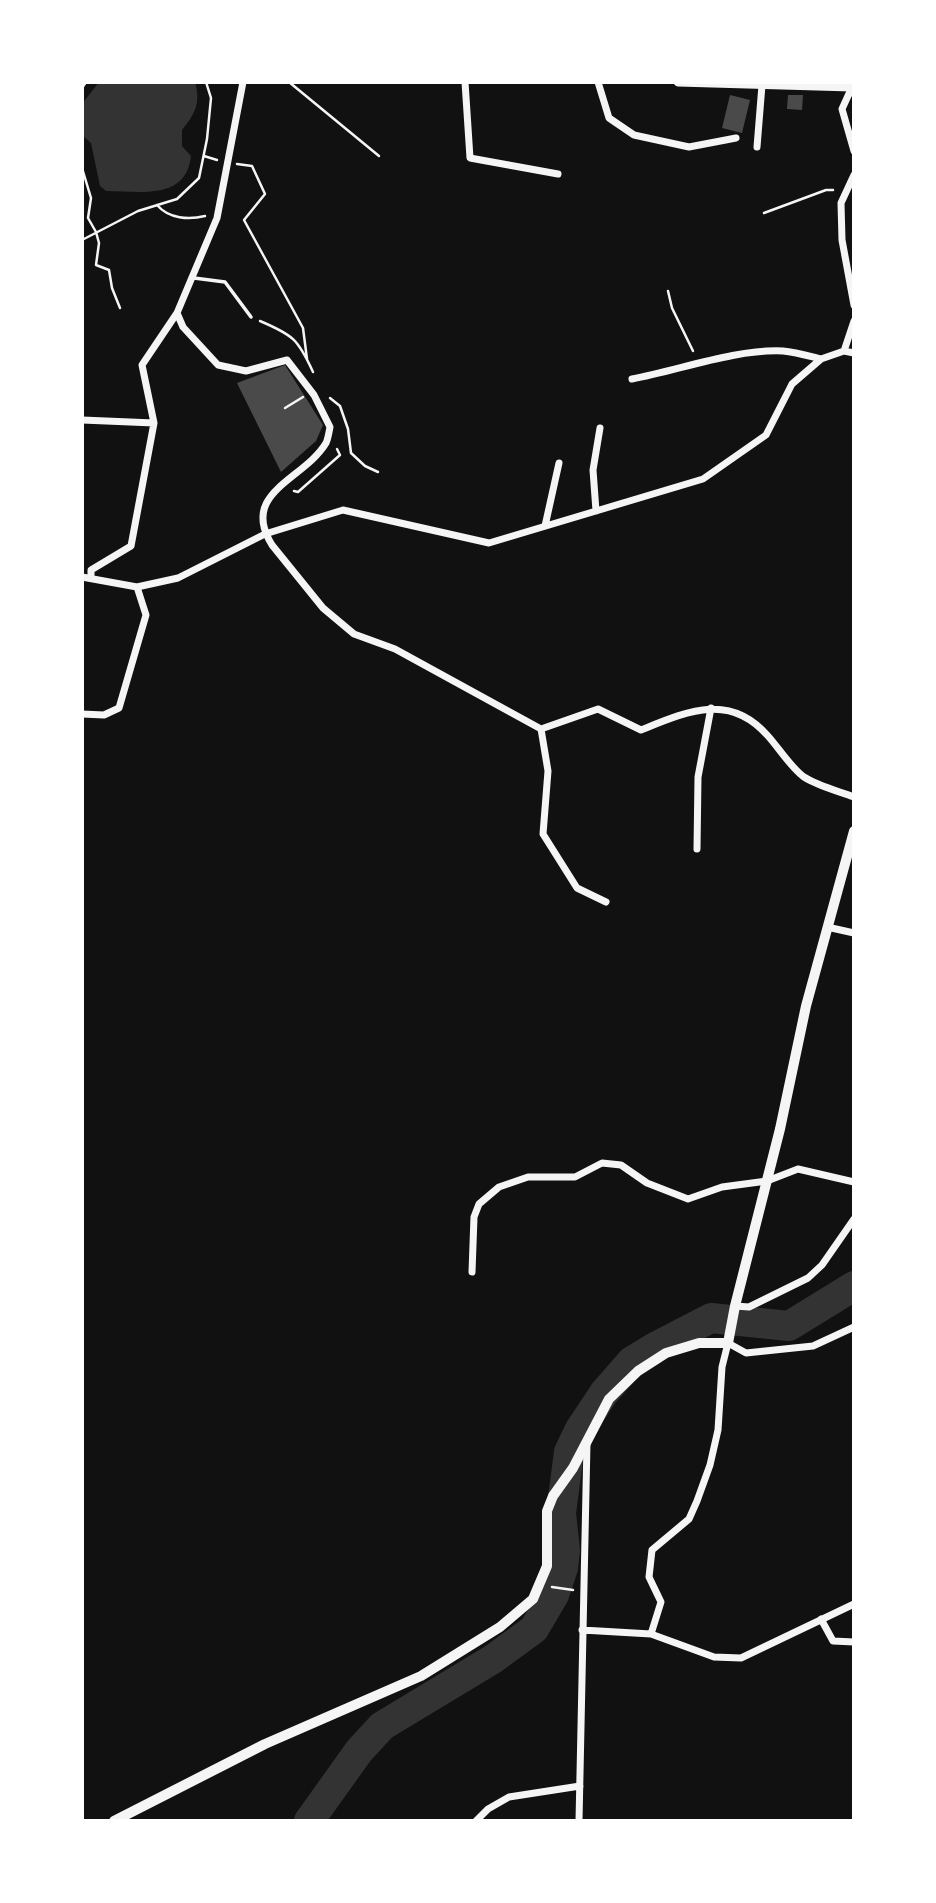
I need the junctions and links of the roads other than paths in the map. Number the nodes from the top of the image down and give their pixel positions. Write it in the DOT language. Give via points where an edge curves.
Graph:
graph roads {
  1 [pos="243,82"];
  2 [pos="465,82"];
  3 [pos="598,82"];
  4 [pos="678,82"];
  5 [pos="711,83"];
  6 [pos="762,85"];
  7 [pos="853,87"];
  8 [pos="736,138"];
  9 [pos="757,147"];
  10 [pos="854,151"];
  11 [pos="558,174"];
  12 [pos="854,175"];
  13 [pos="192,278"];
  14 [pos="854,305"];
  15 [pos="177,313"];
  16 [pos="251,317"];
  17 [pos="854,321"];
  18 [pos="844,351"];
  19 [pos="854,353"];
  20 [pos="821,359"];
  21 [pos="632,379"];
  22 [pos="83,420"];
  23 [pos="154,424"];
  24 [pos="600,428"];
  25 [pos="82,431"];
  26 [pos="559,463"];
  27 [pos="596,511"];
  28 [pos="545,526"];
  29 [pos="265,534"];
  30 [pos="87,578"];
  31 [pos="137,587"];
  32 [pos="711,708"];
  33 [pos="82,714"];
  34 [pos="541,729"];
  35 [pos="854,797"];
  36 [pos="854,831"];
  37 [pos="697,849"];
  38 [pos="606,902"];
  39 [pos="827,927"];
  40 [pos="854,933"];
  41 [pos="767,1181"];
  42 [pos="854,1182"];
  43 [pos="854,1219"];
  44 [pos="472,1272"];
  45 [pos="735,1306"];
  46 [pos="854,1327"];
  47 [pos="728,1339"];
  48 [pos="587,1439"];
  49 [pos="854,1604"];
  50 [pos="821,1619"];
  51 [pos="582,1630"];
  52 [pos="651,1634"];
  53 [pos="854,1642"];
  54 [pos="580,1786"];
  55 [pos="114,1821"];
  56 [pos="476,1821"];
  57 [pos="579,1821"];
  1 -- 13 [label="street" via="218,212"];
  2 -- 11 [label="street" via="470,158"];
  3 -- 8 [label="street" via="609,118 634,135 689,147"];
  4 -- 5 [label="street"];
  5 -- 6 [label="street"];
  6 -- 7 [label="street"];
  6 -- 9 [label="street"];
  7 -- 10 [label="street" via="842,109"];
  12 -- 14 [label="street" via="841,204 842,240"];
  13 -- 15 [label="street"];
  13 -- 16 [label="lane" via="225,282"];
  15 -- 23 [label="street" via="142,365"];
  15 -- 29 [label="street" via="183,327 218,365 246,371 287,360 314,395 330,427 326,443 267,499 261,518"];
  17 -- 18 [label="street"];
  18 -- 19 [label="street"];
  18 -- 20 [label="street"];
  20 -- 21 [label="street" via="783,351 722,357"];
  20 -- 27 [label="street" via="792,384 766,435 703,479"];
  22 -- 23 [label="street"];
  22 -- 25 [label="street"];
  23 -- 30 [label="street" via="131,546 91,570"];
  24 -- 27 [label="street" via="593,470"];
  26 -- 28 [label="street"];
  27 -- 28 [label="street"];
  28 -- 29 [label="street" via="489,543 343,510"];
  29 -- 31 [label="street" via="178,578"];
  29 -- 34 [label="street" via="323,608 354,634 395,649"];
  30 -- 31 [label="street"];
  31 -- 33 [label="street" via="146,615 119,708 104,715"];
  32 -- 34 [label="street" via="641,730 598,709"];
  32 -- 35 [label="street" via="731,710 755,721 803,776"];
  32 -- 37 [label="street" via="698,776"];
  34 -- 38 [label="street" via="548,771 543,834 577,888"];
  36 -- 39 [label="main road"];
  39 -- 40 [label="street"];
  39 -- 41 [label="main road"];
  41 -- 42 [label="street" via="798,1170"];
  41 -- 44 [label="street" via="722,1187 688,1199 648,1183 621,1165 602,1163 576,1177 528,1177 499,1187 479,1204 474,1217"];
  41 -- 45 [label="main road"];
  43 -- 45 [label="street" via="808,1278 749,1307"];
  45 -- 47 [label="main road"];
  46 -- 47 [label="street" via="813,1346 746,1353"];
  47 -- 48 [label="main road" via="666,1353 638,1371 609,1399"];
  47 -- 52 [label="street" via="710,1465 688,1519 652,1550 649,1577 661,1602"];
  48 -- 51 [label="street"];
  48 -- 55 [label="main road" via="547,1511 547,1566 533,1599 500,1627 421,1676 265,1744"];
  49 -- 50 [label="street"];
  50 -- 52 [label="street" via="741,1658 714,1657"];
  50 -- 53 [label="street" via="833,1641"];
  51 -- 52 [label="street"];
  51 -- 54 [label="street"];
  54 -- 56 [label="street" via="509,1797"];
  54 -- 57 [label="street"];
}
